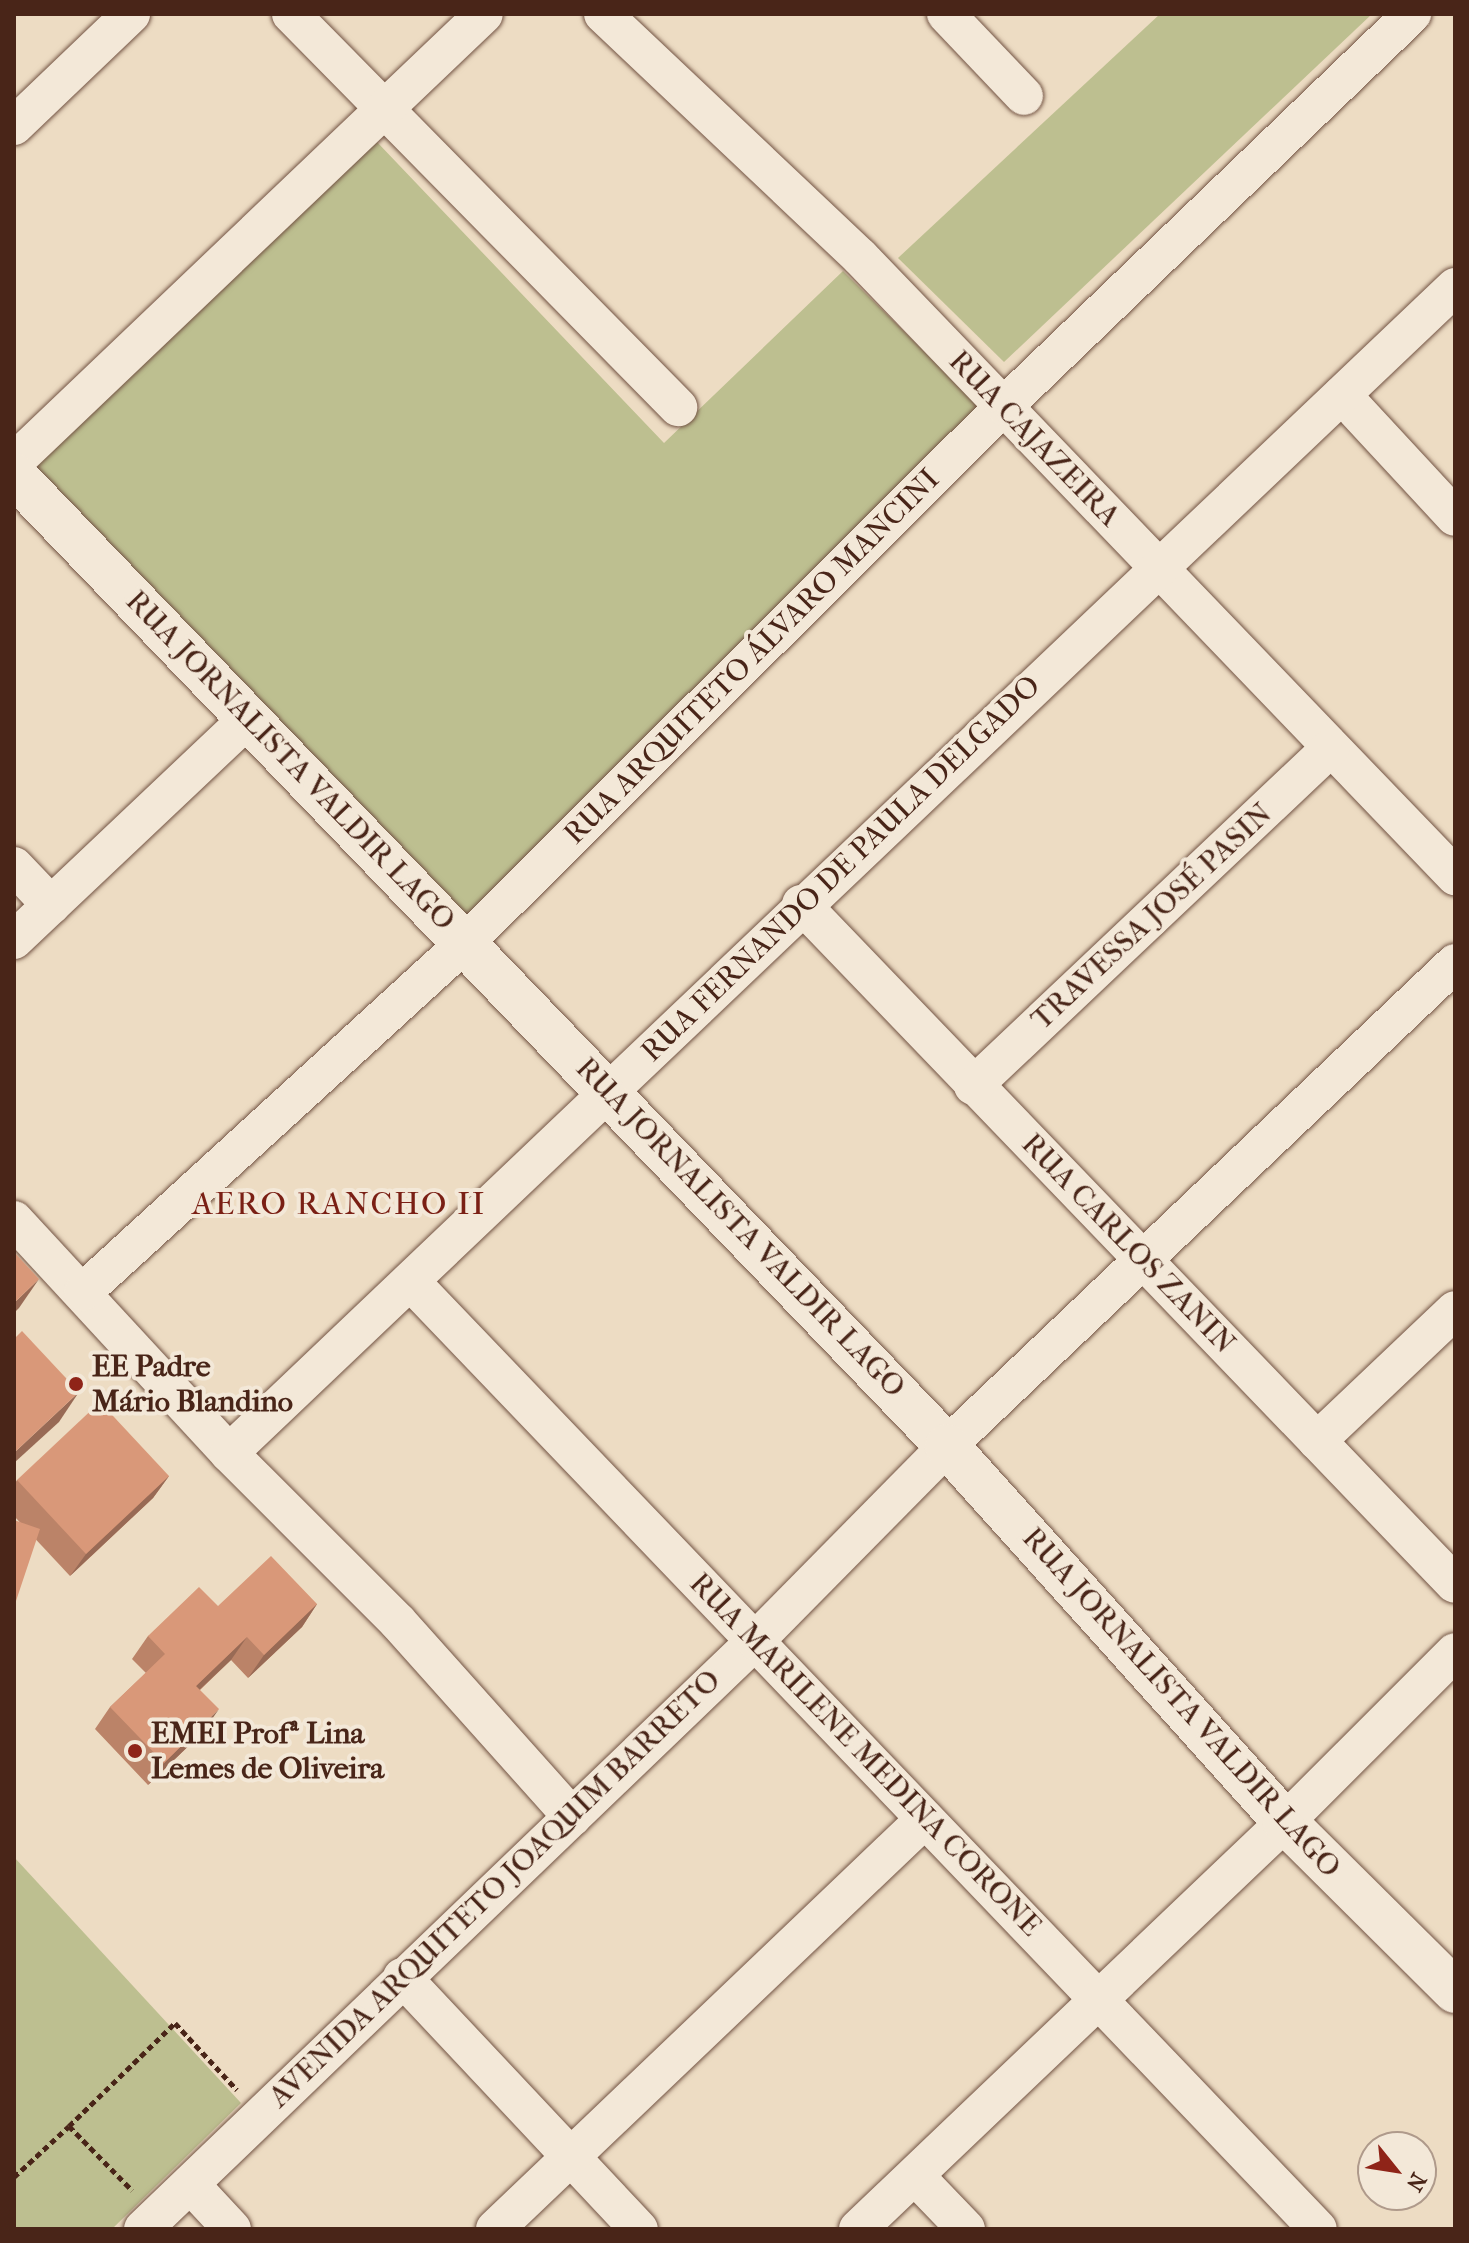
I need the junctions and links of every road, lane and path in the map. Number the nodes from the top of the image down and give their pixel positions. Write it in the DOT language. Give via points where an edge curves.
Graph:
graph roads {
  1 [pos="131,14"];
  2 [pos="291,14"];
  3 [pos="484,14"];
  4 [pos="603,14"];
  5 [pos="946,14"];
  6 [pos="1412,14"];
  7 [pos="1024,96"];
  8 [pos="387,108"];
  9 [pos="14,126"];
  10 [pos="1455,287"];
  11 [pos="1342,395"];
  12 [pos="1004,406"];
  13 [pos="678,407"];
  14 [pos="14,462"];
  15 [pos="14,475"];
  16 [pos="1455,517"];
  17 [pos="1156,566"];
  18 [pos="247,720"];
  19 [pos="1331,748"];
  20 [pos="14,866"];
  21 [pos="1455,876"];
  22 [pos="801,904"];
  23 [pos="51,905"];
  24 [pos="14,940"];
  25 [pos="466,942"];
  26 [pos="1455,963"];
  27 [pos="973,1086"];
  28 [pos="610,1092"];
  29 [pos="14,1220"];
  30 [pos="1146,1260"];
  31 [pos="411,1282"];
  32 [pos="83,1292"];
  33 [pos="1455,1310"];
  34 [pos="1317,1441"];
  35 [pos="947,1446"];
  36 [pos="229,1453"];
  37 [pos="1455,1584"];
  38 [pos="755,1641"];
  39 [pos="1455,1652"];
  40 [pos="572,1817"];
  41 [pos="925,1819"];
  42 [pos="1285,1822"];
  43 [pos="402,1977"];
  44 [pos="1455,1991"];
  45 [pos="1100,2001"];
  46 [pos="259,2113"];
  47 [pos="69,2126"];
  48 [pos="571,2159"];
  49 [pos="14,2177"];
  50 [pos="916,2177"];
  51 [pos="191,2185"];
  52 [pos="151,2222"];
  53 [pos="232,2229"];
  54 [pos="495,2229"];
  55 [pos="639,2229"];
  56 [pos="858,2229"];
  57 [pos="966,2229"];
  58 [pos="1318,2229"];
  1 -- 9 [label="street"];
  2 -- 8 [label="street"];
  3 -- 8 [label="street"];
  4 -- 12 [label="street, RUA CAJAZEIRA" via="860,257"];
  5 -- 7 [label="street"];
  6 -- 12 [label="street, RUA ARQUITETO ÁLVARO MANCINI"];
  8 -- 13 [label="street"];
  8 -- 14 [label="street"];
  10 -- 11 [label="street, RUA FERNANDO DE PAULA DELGADO"];
  11 -- 16 [label="street"];
  11 -- 17 [label="street, RUA FERNANDO DE PAULA DELGADO"];
  12 -- 17 [label="street, RUA CAJAZEIRA"];
  12 -- 25 [label="street, RUA ARQUITETO ÁLVARO MANCINI"];
  15 -- 18 [label="street, RUA JORNALISTA VALDIR LAGO"];
  17 -- 19 [label="street, RUA CAJAZEIRA"];
  17 -- 22 [label="street, RUA FERNANDO DE PAULA DELGADO"];
  18 -- 23 [label="street"];
  18 -- 25 [label="street, RUA JORNALISTA VALDIR LAGO"];
  19 -- 21 [label="street, RUA CAJAZEIRA"];
  19 -- 27 [label="street, TRAVESSA JOSÉ PASIN"];
  20 -- 23 [label="street"];
  22 -- 27 [label="street, RUA CARLOS ZANIN"];
  22 -- 28 [label="street, RUA FERNANDO DE PAULA DELGADO"];
  23 -- 24 [label="street"];
  25 -- 28 [label="street, RUA JORNALISTA VALDIR LAGO"];
  25 -- 32 [label="street, RUA ARQUITETO ÁLVARO MANCINI"];
  26 -- 30 [label="street, AVENIDA ARQUITETO JOAQUIM BARRETO"];
  27 -- 30 [label="street, RUA CARLOS ZANIN"];
  28 -- 31 [label="street, RUA FERNANDO DE PAULA DELGADO"];
  28 -- 35 [label="street, RUA JORNALISTA VALDIR LAGO"];
  29 -- 32 [label="street"];
  30 -- 34 [label="street, RUA CARLOS ZANIN"];
  30 -- 35 [label="street, AVENIDA ARQUITETO JOAQUIM BARRETO"];
  31 -- 36 [label="street, RUA FERNANDO DE PAULA DELGADO"];
  31 -- 38 [label="street, RUA MARILENE MEDINA CORONE"];
  32 -- 36 [label="street"];
  33 -- 34 [label="street"];
  34 -- 37 [label="street, RUA CARLOS ZANIN"];
  35 -- 38 [label="street, AVENIDA ARQUITETO JOAQUIM BARRETO"];
  35 -- 42 [label="street, RUA JORNALISTA VALDIR LAGO"];
  36 -- 40 [label="street" via="397,1621"];
  38 -- 40 [label="street, AVENIDA ARQUITETO JOAQUIM BARRETO"];
  38 -- 41 [label="street, RUA MARILENE MEDINA CORONE"];
  39 -- 42 [label="street"];
  40 -- 43 [label="street, AVENIDA ARQUITETO JOAQUIM BARRETO"];
  41 -- 45 [label="street, RUA MARILENE MEDINA CORONE"];
  41 -- 48 [label="street"];
  42 -- 44 [label="street, RUA JORNALISTA VALDIR LAGO"];
  42 -- 45 [label="street"];
  43 -- 46 [label="street, AVENIDA ARQUITETO JOAQUIM BARRETO"];
  43 -- 48 [label="street"];
  45 -- 50 [label="street"];
  45 -- 58 [label="street, RUA MARILENE MEDINA CORONE"];
  46 -- 47 [label="path" via="175,2023"];
  46 -- 51 [label="street, AVENIDA ARQUITETO JOAQUIM BARRETO"];
  47 -- 49 [label="path"];
  47 -- 52 [label="path"];
  48 -- 54 [label="street"];
  48 -- 55 [label="street"];
  50 -- 56 [label="street"];
  50 -- 57 [label="street"];
  51 -- 52 [label="street, AVENIDA ARQUITETO JOAQUIM BARRETO"];
  51 -- 53 [label="street"];
}
